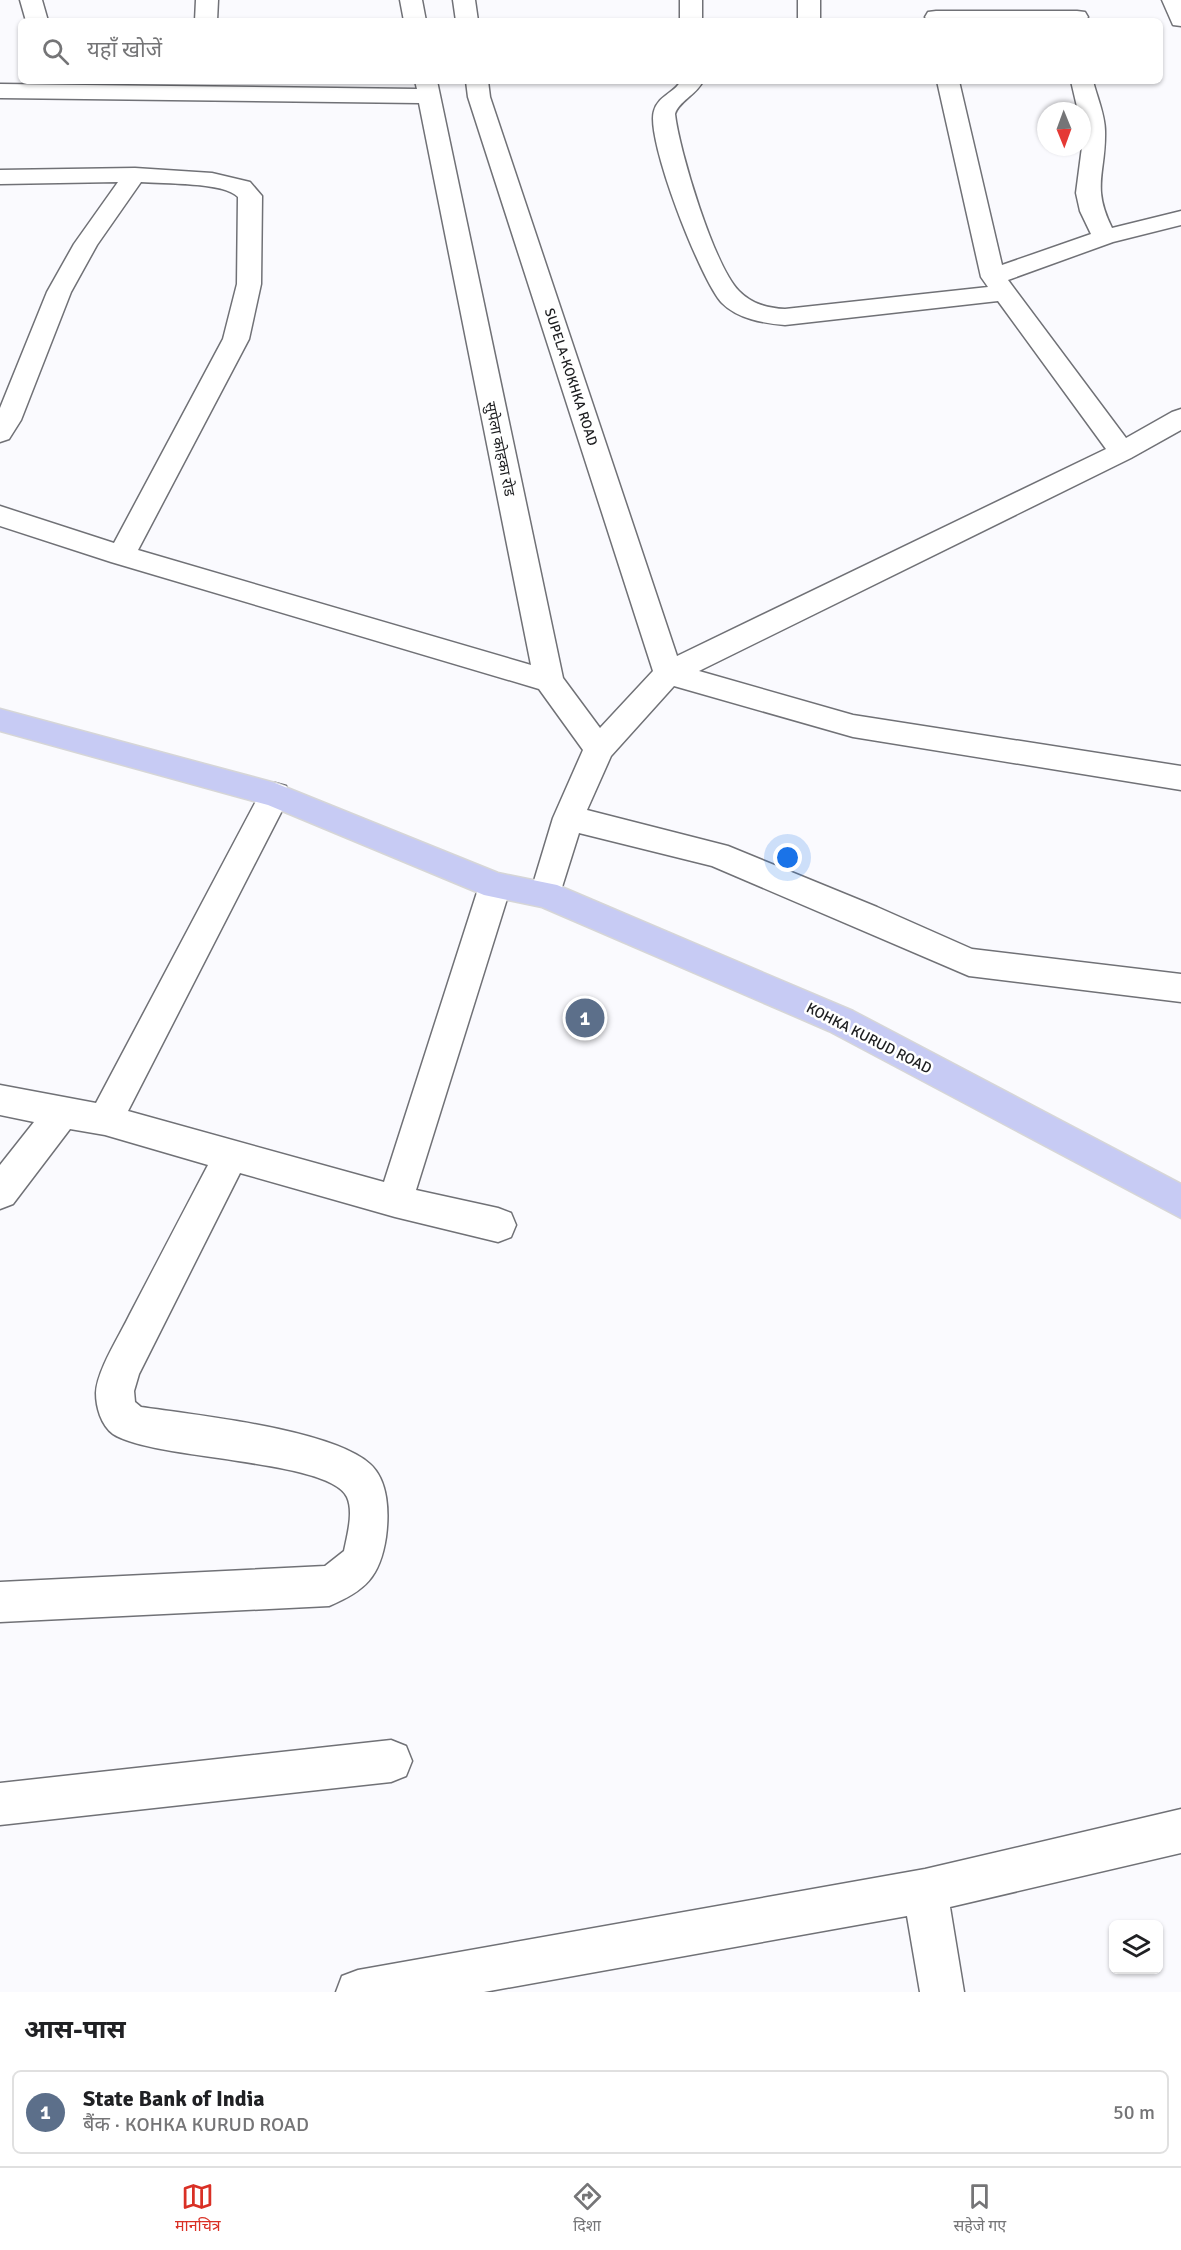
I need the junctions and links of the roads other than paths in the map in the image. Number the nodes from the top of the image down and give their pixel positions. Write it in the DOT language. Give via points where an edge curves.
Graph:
graph roads {
  1 [pos="31,0"];
  2 [pos="207,0"];
  3 [pos="411,0"];
  4 [pos="464,0"];
  5 [pos="691,0"];
  6 [pos="809,0"];
  7 [pos="1173,0"];
  8 [pos="935,13"];
  9 [pos="1077,13"];
  10 [pos="36,18"];
  11 [pos="206,18"];
  12 [pos="414,18"];
  13 [pos="467,18"];
  14 [pos="691,18"];
  15 [pos="809,18"];
  16 [pos="1181,20"];
  17 [pos="478,84"];
  18 [pos="690,84"];
  19 [pos="949,84"];
  20 [pos="1083,84"];
  21 [pos="56,86"];
  22 [pos="204,87"];
  23 [pos="427,88"];
  24 [pos="0,90"];
  25 [pos="135,175"];
  26 [pos="0,177"];
  27 [pos="1181,218"];
  28 [pos="1105,237"];
  29 [pos="998,285"];
  30 [pos="1181,418"];
  31 [pos="0,433"];
  32 [pos="1122,452"];
  33 [pos="0,516"];
  34 [pos="121,555"];
  35 [pos="668,673"];
  36 [pos="549,681"];
  37 [pos="0,720"];
  38 [pos="599,749"];
  39 [pos="1181,778"];
  40 [pos="275,795"];
  41 [pos="568,818"];
  42 [pos="495,886"];
  43 [pos="546,894"];
  44 [pos="1181,988"];
  45 [pos="0,1100"];
  46 [pos="62,1112"];
  47 [pos="105,1120"];
  48 [pos="231,1155"];
  49 [pos="0,1193"];
  50 [pos="395,1201"];
  51 [pos="1181,1202"];
  52 [pos="498,1225"];
  53 [pos="0,1602"];
  54 [pos="391,1761"];
  55 [pos="0,1804"];
  56 [pos="1181,1831"];
  57 [pos="925,1891"];
  58 [pos="358,1992"];
  59 [pos="942,1992"];
  1 -- 10 [label="street"];
  2 -- 11 [label="street"];
  3 -- 12 [label="street"];
  4 -- 13 [label="street"];
  5 -- 14 [label="street"];
  6 -- 15 [label="street"];
  7 -- 16 [label="street"];
  8 -- 9 [label="street"];
  17 -- 35 [label="street, SUPELA-KOKHKA ROAD"];
  18 -- 29 [label="street" via="665,108 670,150 711,263 724,290 739,304 752,312 785,317"];
  19 -- 29 [label="street"];
  20 -- 28 [label="street" via="1094,130 1088,193"];
  21 -- 22 [label="street"];
  21 -- 24 [label="street"];
  22 -- 23 [label="street"];
  23 -- 36 [label="street, सुपेला कोहका रोड"];
  25 -- 26 [label="street"];
  25 -- 31 [label="street" via="86,244 59,292"];
  25 -- 34 [label="street" via="212,180 242,188 249,196 249,284 236,339"];
  27 -- 28 [label="street"];
  28 -- 29 [label="street"];
  29 -- 32 [label="street"];
  30 -- 32 [label="street"];
  32 -- 35 [label="street"];
  33 -- 34 [label="street"];
  34 -- 36 [label="street"];
  35 -- 38 [label="street"];
  35 -- 39 [label="street" via="853,726"];
  36 -- 38 [label="street, सुपेला कोहका रोड"];
  37 -- 40 [label="main road, KOHKA KURUD ROAD"];
  38 -- 41 [label="street"];
  40 -- 42 [label="main road, KOHKA KURUD ROAD"];
  40 -- 47 [label="street"];
  41 -- 43 [label="street"];
  41 -- 44 [label="street" via="717,855 969,962"];
  42 -- 43 [label="main road, KOHKA KURUD ROAD"];
  42 -- 50 [label="street"];
  43 -- 51 [label="main road, KOHKA KURUD ROAD" via="841,1021"];
  45 -- 46 [label="street"];
  46 -- 47 [label="street"];
  46 -- 49 [label="street"];
  47 -- 48 [label="street"];
  48 -- 50 [label="street"];
  48 -- 53 [label="street" via="122,1369 116,1391 117,1410 126,1420 140,1426 283,1449 340,1466 357,1477 370,1514 366,1540 354,1571 329,1586"];
  50 -- 52 [label="street"];
  54 -- 55 [label="street"];
  56 -- 57 [label="street"];
  57 -- 58 [label="street"];
  57 -- 59 [label="street"];
}
